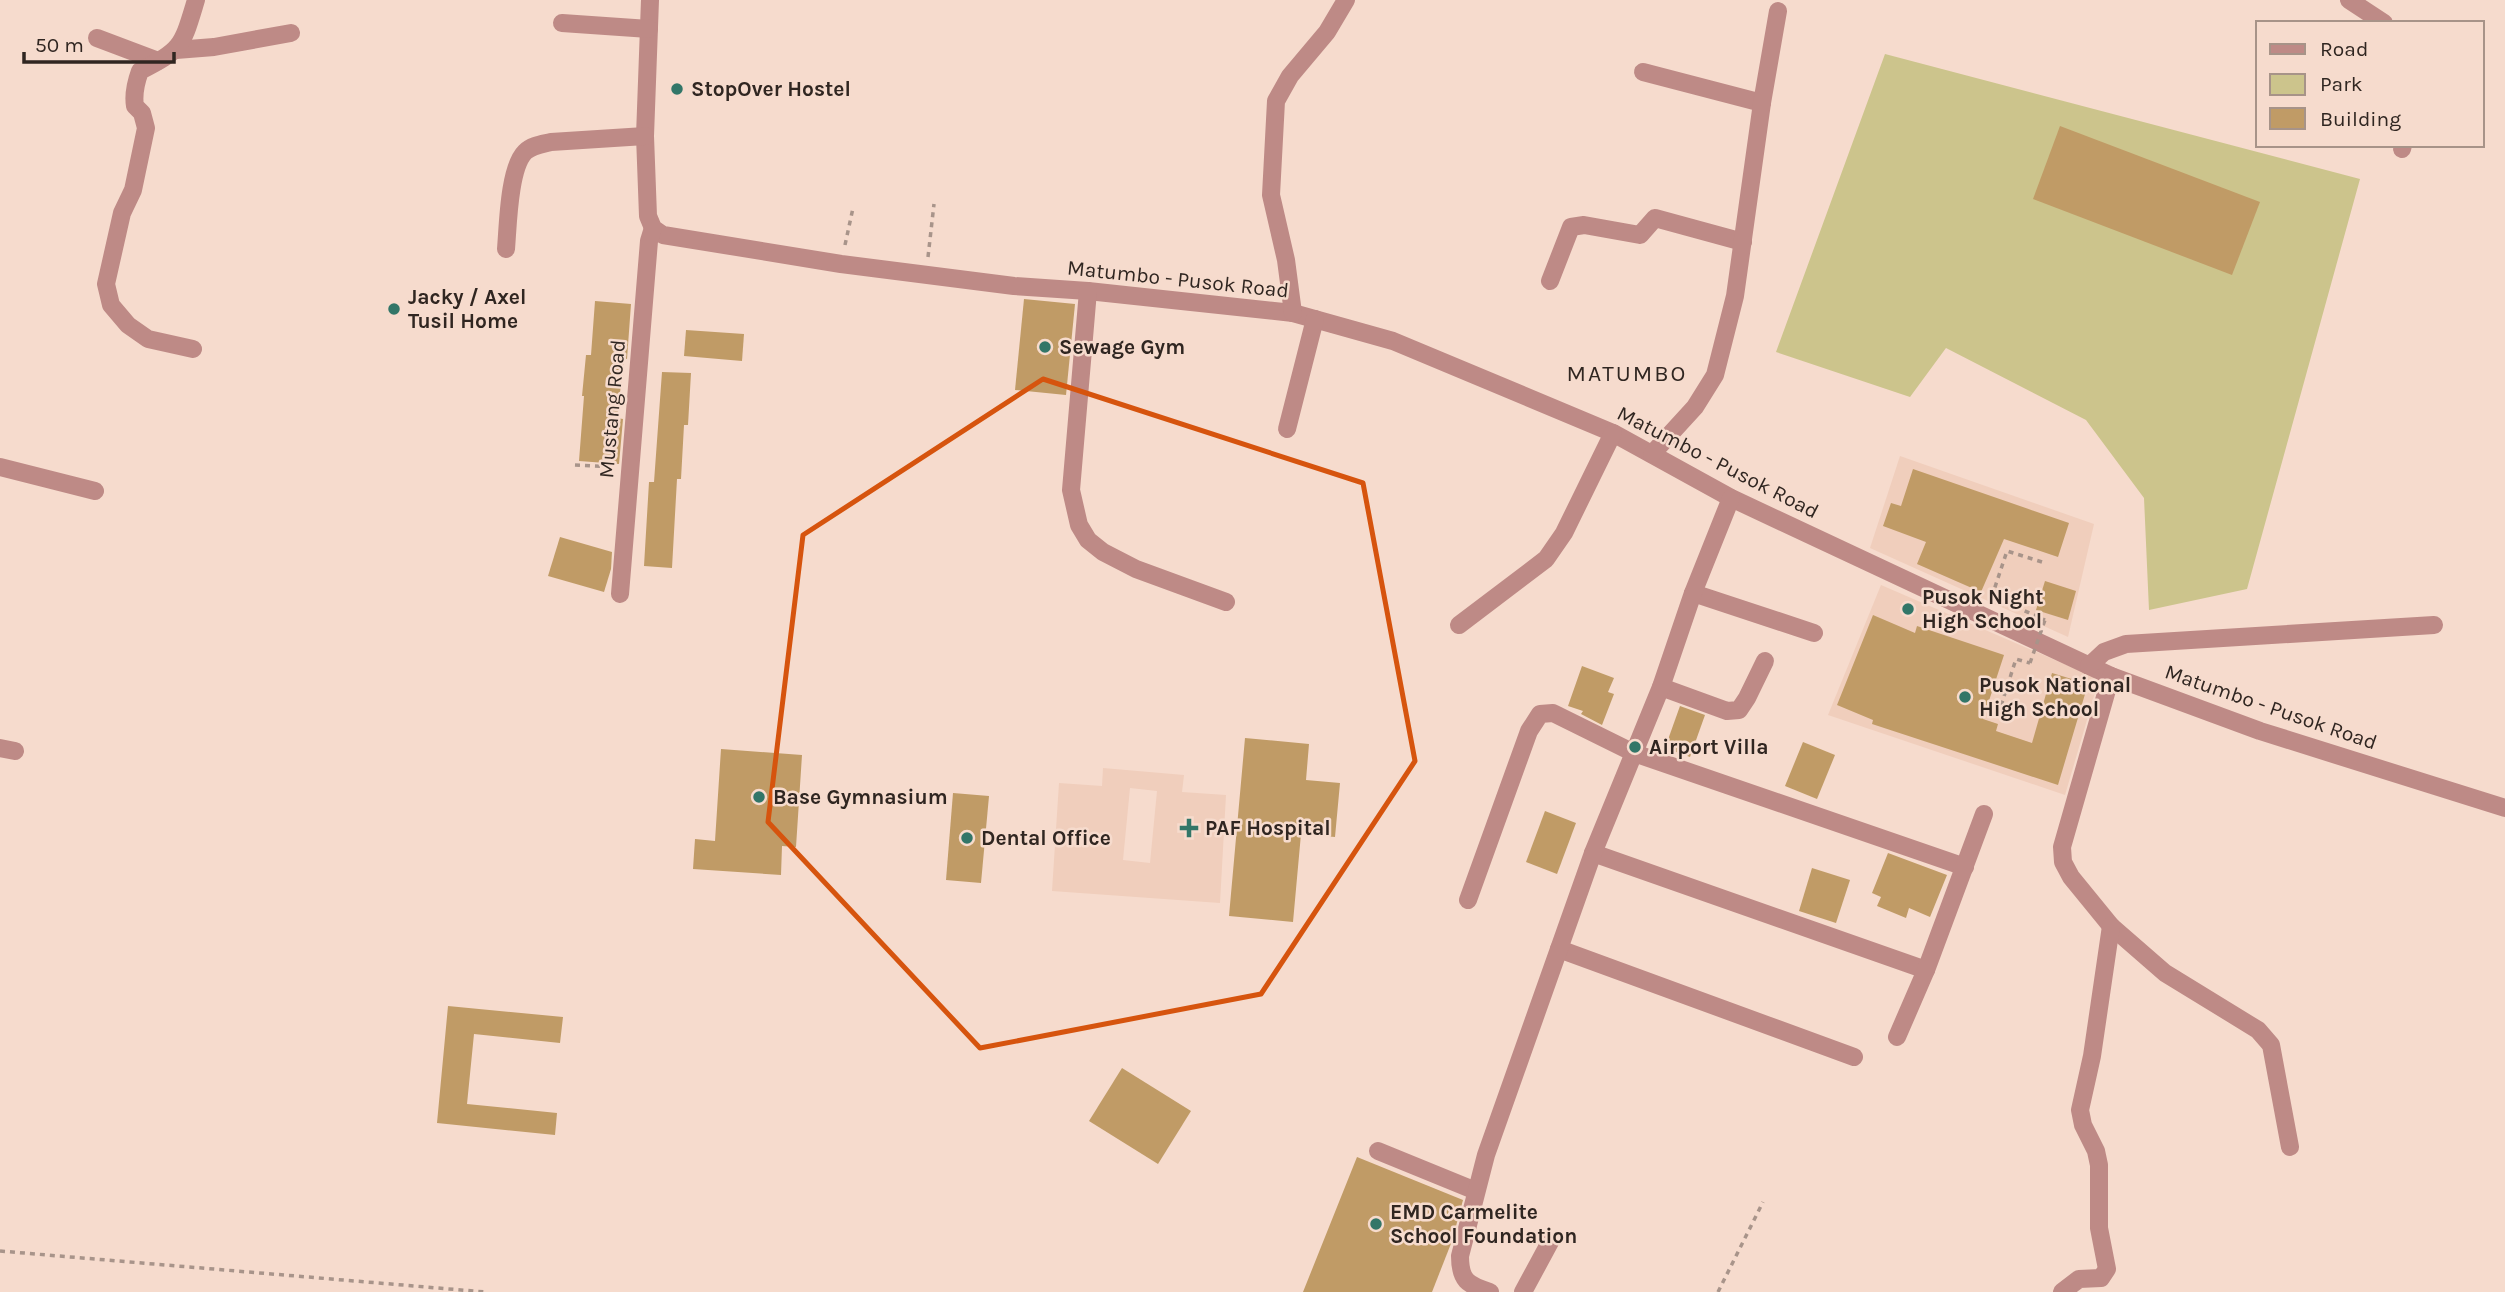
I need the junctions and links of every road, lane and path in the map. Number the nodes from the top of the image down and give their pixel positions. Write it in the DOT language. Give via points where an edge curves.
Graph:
graph roads {
  1 [pos="195,0"];
  2 [pos="650,0"];
  3 [pos="1346,0"];
  4 [pos="2350,0"];
  5 [pos="1778,11"];
  6 [pos="2381,21"];
  7 [pos="562,23"];
  8 [pos="649,29"];
  9 [pos="291,33"];
  10 [pos="97,38"];
  11 [pos="176,50"];
  12 [pos="158,61"];
  13 [pos="1643,72"];
  14 [pos="1762,103"];
  15 [pos="645,136"];
  16 [pos="934,204"];
  17 [pos="853,208"];
  18 [pos="653,228"];
  19 [pos="1743,242"];
  20 [pos="506,249"];
  21 [pos="841,264"];
  22 [pos="926,274"];
  23 [pos="1550,281"];
  24 [pos="1088,291"];
  25 [pos="1293,313"];
  26 [pos="1315,319"];
  27 [pos="193,349"];
  28 [pos="1287,429"];
  29 [pos="1613,433"];
  30 [pos="1652,453"];
  31 [pos="575,465"];
  32 [pos="0,467"];
  33 [pos="630,468"];
  34 [pos="95,491"];
  35 [pos="1731,498"];
  36 [pos="2042,562"];
  37 [pos="1693,593"];
  38 [pos="620,594"];
  39 [pos="1226,602"];
  40 [pos="1459,625"];
  41 [pos="2434,625"];
  42 [pos="1814,633"];
  43 [pos="1765,661"];
  44 [pos="2089,666"];
  45 [pos="2111,676"];
  46 [pos="1661,687"];
  47 [pos="1998,715"];
  48 [pos="1634,753"];
  49 [pos="2505,808"];
  50 [pos="1984,814"];
  51 [pos="1593,853"];
  52 [pos="1965,867"];
  53 [pos="1468,900"];
  54 [pos="2112,926"];
  55 [pos="1559,949"];
  56 [pos="1926,970"];
  57 [pos="1897,1037"];
  58 [pos="1854,1057"];
  59 [pos="2290,1147"];
  60 [pos="1378,1150"];
  61 [pos="1476,1191"];
  62 [pos="1763,1202"];
  63 [pos="1550,1242"];
  64 [pos="0,1251"];
  65 [pos="485,1292"];
  66 [pos="1490,1292"];
  67 [pos="1522,1292"];
  68 [pos="1718,1292"];
  69 [pos="2062,1292"];
  1 -- 11 [label="street"];
  2 -- 8 [label="street"];
  3 -- 25 [label="street" via="1276,101 1271,195"];
  4 -- 6 [label="street"];
  5 -- 14 [label="street"];
  7 -- 8 [label="street"];
  8 -- 15 [label="street"];
  9 -- 11 [label="street"];
  10 -- 12 [label="street"];
  11 -- 12 [label="street"];
  12 -- 27 [label="street" via="139,71 137,79 135,106 146,128 106,284 111,305 128,325 148,339"];
  13 -- 14 [label="street"];
  14 -- 19 [label="street"];
  15 -- 18 [label="street" via="648,216"];
  15 -- 20 [label="street" via="551,142 525,152 515,171"];
  16 -- 22 [label="path"];
  17 -- 21 [label="path"];
  18 -- 21 [label="street, Matumbo - Pusok Road" via="663,235"];
  18 -- 33 [label="street, Mustang Road"];
  19 -- 23 [label="street" via="1655,218 1640,235 1571,227"];
  19 -- 30 [label="street" via="1715,374 1695,407"];
  21 -- 22 [label="street, Matumbo - Pusok Road"];
  22 -- 24 [label="street, Matumbo - Pusok Road"];
  24 -- 25 [label="street, Matumbo - Pusok Road"];
  24 -- 39 [label="street" via="1071,490 1079,525 1087,540 1103,552"];
  25 -- 26 [label="street, Matumbo - Pusok Road"];
  26 -- 28 [label="street"];
  26 -- 29 [label="street, Matumbo - Pusok Road" via="1393,341"];
  29 -- 30 [label="street, Matumbo - Pusok Road"];
  29 -- 40 [label="street" via="1564,533 1546,559"];
  30 -- 35 [label="street, Matumbo - Pusok Road"];
  31 -- 33 [label="path"];
  32 -- 34 [label="street"];
  33 -- 38 [label="street, Mustang Road"];
  35 -- 37 [label="street"];
  35 -- 44 [label="street, Matumbo - Pusok Road"];
  36 -- 47 [label="path, bridge" via="2007,551 1992,596 2045,620 2030,663 2016,659"];
  37 -- 42 [label="street"];
  37 -- 46 [label="street"];
  41 -- 44 [label="street" via="2126,644 2104,652"];
  43 -- 46 [label="street" via="1739,710 1727,711"];
  44 -- 45 [label="street, Matumbo - Pusok Road"];
  45 -- 49 [label="street, Matumbo - Pusok Road" via="2260,731"];
  45 -- 54 [label="street" via="2062,847 2071,877"];
  46 -- 48 [label="street"];
  48 -- 51 [label="street"];
  48 -- 52 [label="street"];
  48 -- 53 [label="street" via="1553,713 1540,714 1529,731"];
  50 -- 52 [label="street"];
  51 -- 55 [label="street"];
  51 -- 56 [label="street"];
  52 -- 56 [label="street"];
  54 -- 59 [label="street" via="2165,973 2258,1030 2271,1045"];
  54 -- 69 [label="street" via="2080,1110 2099,1165 2099,1228 2107,1269 2101,1278 2079,1279"];
  55 -- 58 [label="street"];
  55 -- 61 [label="street"];
  56 -- 57 [label="street"];
  60 -- 61 [label="street"];
  61 -- 66 [label="street" via="1460,1272 1471,1286"];
  62 -- 68 [label="path"];
  63 -- 67 [label="street"];
  64 -- 65 [label="path"];
}
